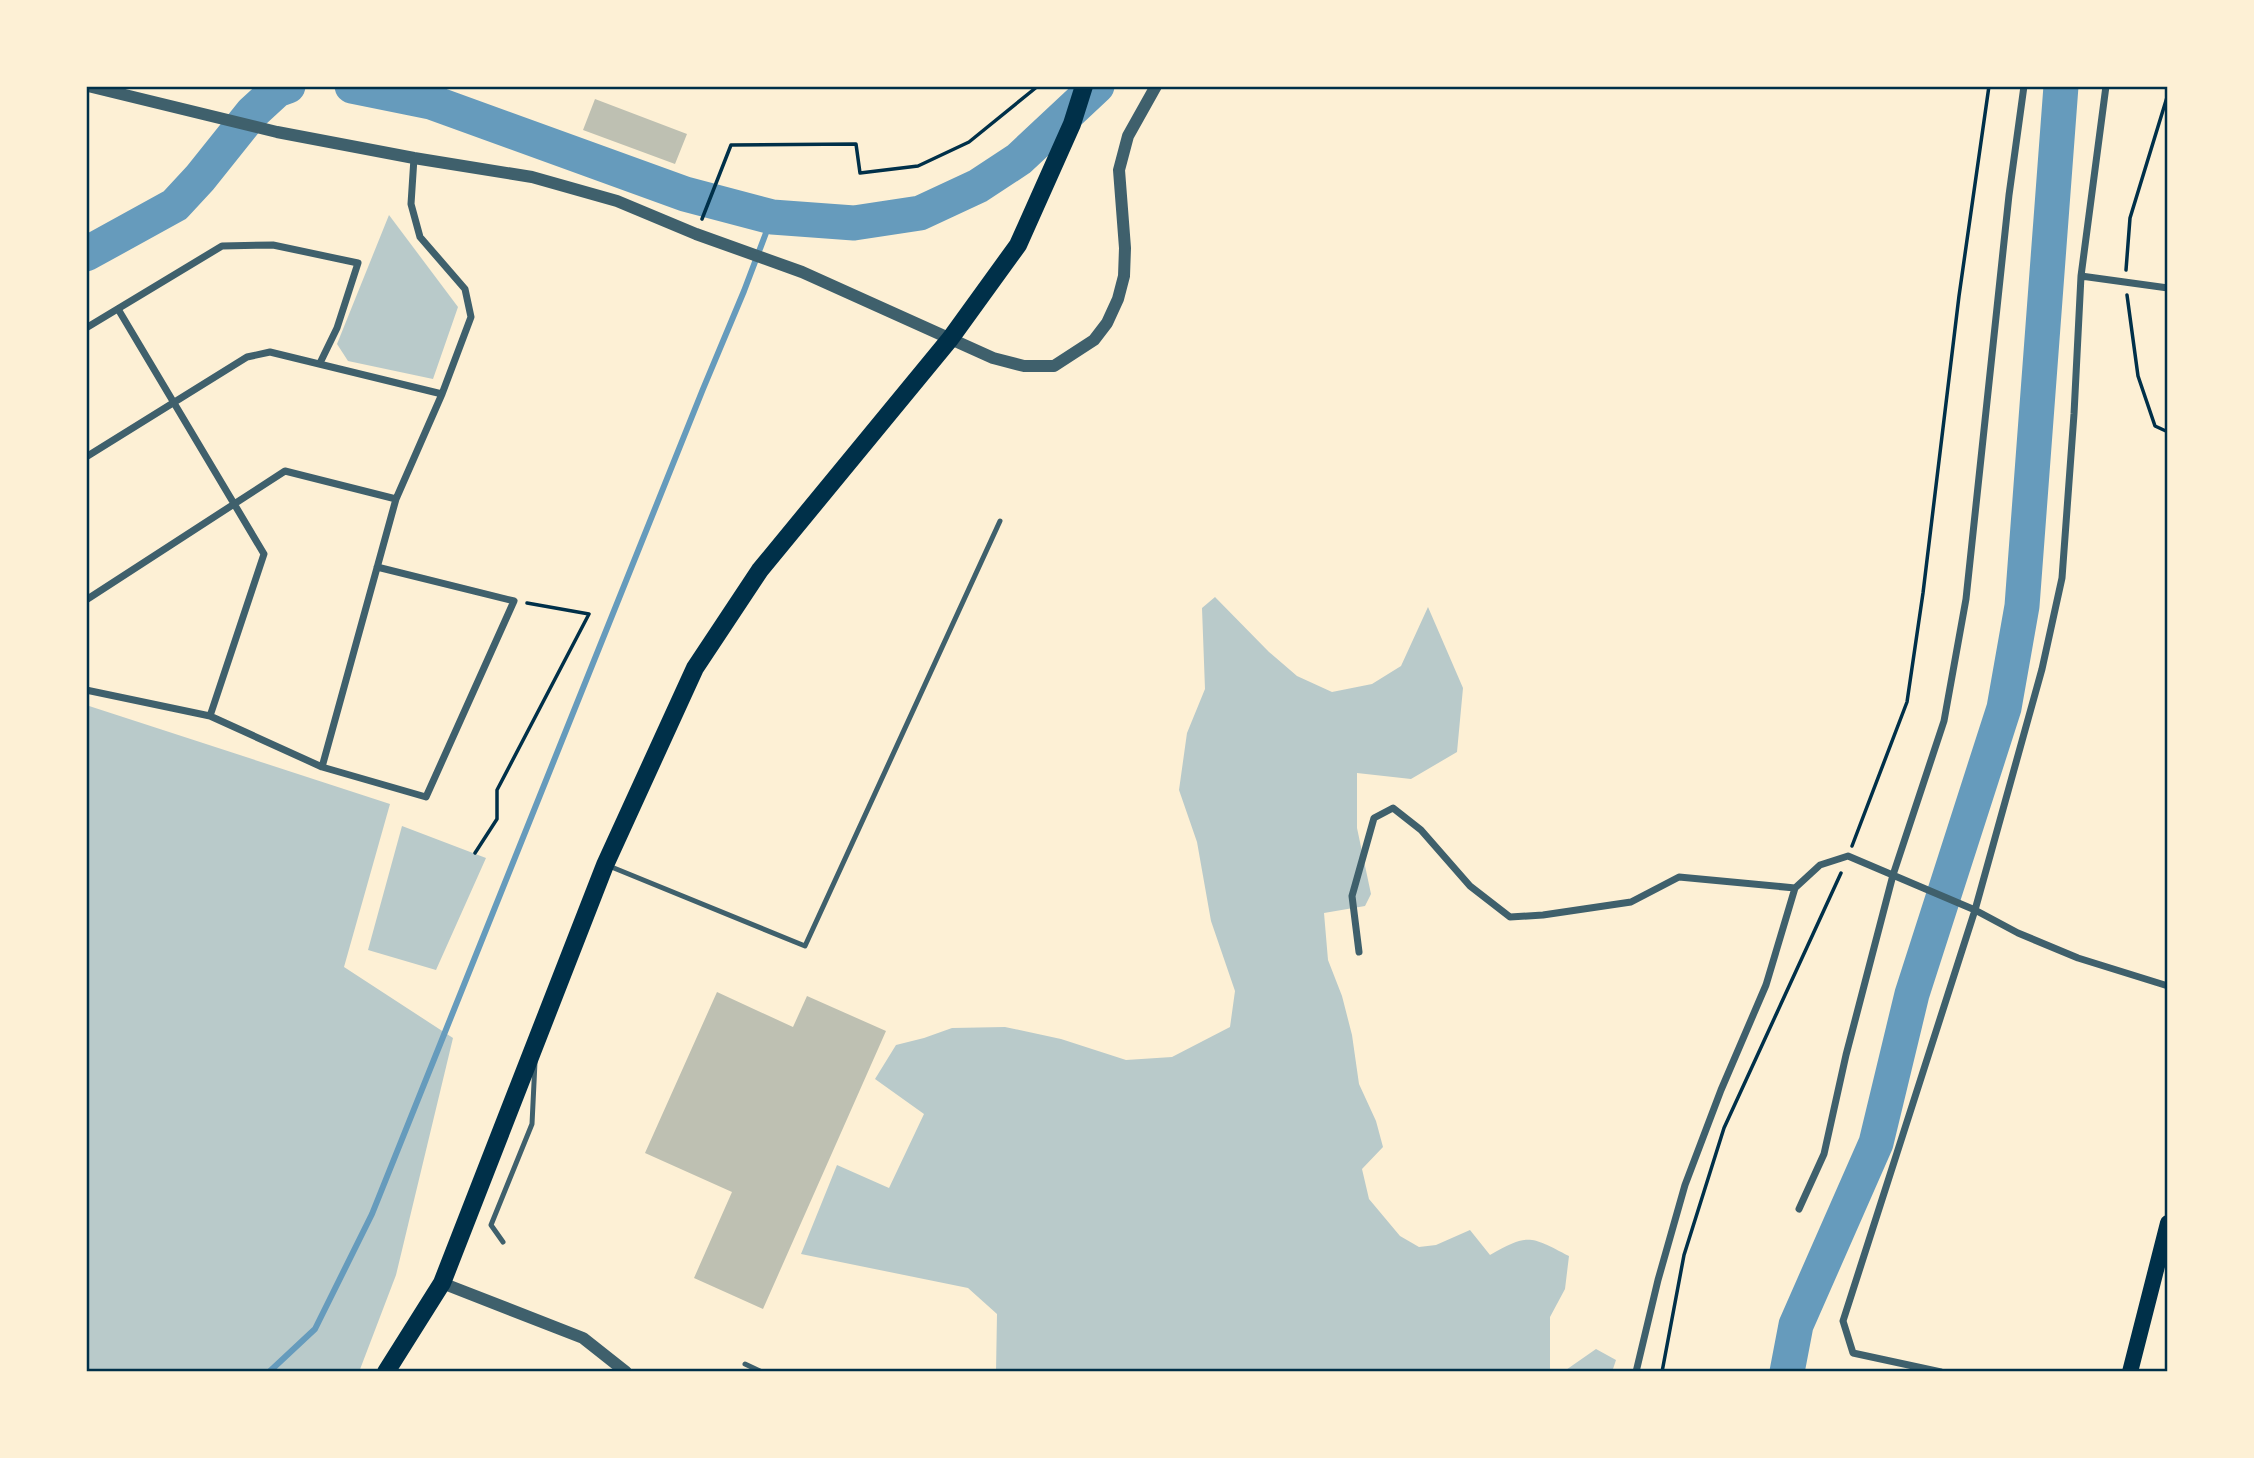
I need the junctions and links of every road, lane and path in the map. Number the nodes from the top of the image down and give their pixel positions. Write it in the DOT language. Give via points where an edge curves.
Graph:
graph roads {
  1 [pos="88,86"];
  2 [pos="1038,86"];
  3 [pos="1084,86"];
  4 [pos="1156,86"];
  5 [pos="1989,86"];
  6 [pos="2024,86"];
  7 [pos="2106,86"];
  8 [pos="2168,94"];
  9 [pos="414,158"];
  10 [pos="705,209"];
  11 [pos="2081,276"];
  12 [pos="2125,282"];
  13 [pos="2168,288"];
  14 [pos="118,309"];
  15 [pos="86,328"];
  16 [pos="950,340"];
  17 [pos="320,363"];
  18 [pos="442,394"];
  19 [pos="175,404"];
  20 [pos="2168,432"];
  21 [pos="86,457"];
  22 [pos="396,499"];
  23 [pos="236,503"];
  24 [pos="1000,521"];
  25 [pos="377,567"];
  26 [pos="86,600"];
  27 [pos="514,601"];
  28 [pos="86,690"];
  29 [pos="210,716"];
  30 [pos="322,767"];
  31 [pos="475,853"];
  32 [pos="1848,856"];
  33 [pos="605,865"];
  34 [pos="1893,874"];
  35 [pos="1796,888"];
  36 [pos="1975,910"];
  37 [pos="1359,952"];
  38 [pos="2168,986"];
  39 [pos="536,1041"];
  40 [pos="1798,1209"];
  41 [pos="2168,1223"];
  42 [pos="503,1242"];
  43 [pos="442,1283"];
  44 [pos="745,1364"];
  45 [pos="386,1372"];
  46 [pos="626,1372"];
  47 [pos="762,1372"];
  48 [pos="1636,1372"];
  49 [pos="1662,1372"];
  50 [pos="1941,1372"];
  51 [pos="2130,1372"];
  1 -- 9 [label="street" via="222,120"];
  2 -- 10 [label="path" via="969,142 918,166 860,173 856,144 731,145"];
  3 -- 16 [label="highway" via="1018,245"];
  4 -- 16 [label="street" via="1128,136 1119,170 1124,276 1107,323 1094,340 1054,366 1024,366"];
  5 -- 32 [label="path" via="1907,702"];
  6 -- 34 [label="street" via="1966,598 1944,721"];
  7 -- 11 [label="street"];
  8 -- 12 [label="path" via="2130,218"];
  9 -- 16 [label="street" via="533,177 617,201 802,272"];
  9 -- 18 [label="street" via="411,204 420,237 465,289 471,317"];
  11 -- 12 [label="street"];
  11 -- 36 [label="street" via="2062,578 2042,669"];
  12 -- 13 [label="street"];
  12 -- 20 [label="path" via="2138,376 2155,426"];
  14 -- 15 [label="street"];
  14 -- 17 [label="street" via="222,246 273,245 358,263"];
  14 -- 19 [label="street"];
  16 -- 33 [label="highway" via="760,570 702,657"];
  17 -- 18 [label="street"];
  17 -- 19 [label="street" via="270,352 247,357"];
  18 -- 22 [label="street"];
  19 -- 21 [label="street"];
  19 -- 23 [label="street"];
  22 -- 23 [label="street" via="285,471"];
  22 -- 25 [label="street"];
  23 -- 26 [label="street"];
  23 -- 29 [label="street" via="264,554"];
  24 -- 33 [label="lane" via="805,946"];
  25 -- 27 [label="street"];
  25 -- 30 [label="street"];
  27 -- 30 [label="street" via="426,797"];
  27 -- 31 [label="path" via="589,614 497,790 497,819"];
  28 -- 29 [label="street"];
  29 -- 30 [label="street"];
  32 -- 34 [label="street"];
  32 -- 35 [label="street" via="1820,865"];
  32 -- 49 [label="path" via="1724,1128 1684,1255"];
  33 -- 39 [label="highway"];
  34 -- 36 [label="street"];
  34 -- 40 [label="street" via="1824,1154"];
  35 -- 37 [label="street" via="1679,877 1631,902 1510,917 1470,886 1421,830 1393,808 1374,818 1352,896"];
  35 -- 48 [label="street" via="1766,985 1685,1185"];
  36 -- 38 [label="street" via="2078,958"];
  36 -- 50 [label="street" via="1843,1321 1853,1353"];
  39 -- 42 [label="lane" via="533,1124 491,1226"];
  39 -- 43 [label="highway"];
  41 -- 51 [label="main road"];
  43 -- 45 [label="highway"];
  43 -- 46 [label="street" via="583,1338"];
  44 -- 47 [label="lane"];
}
